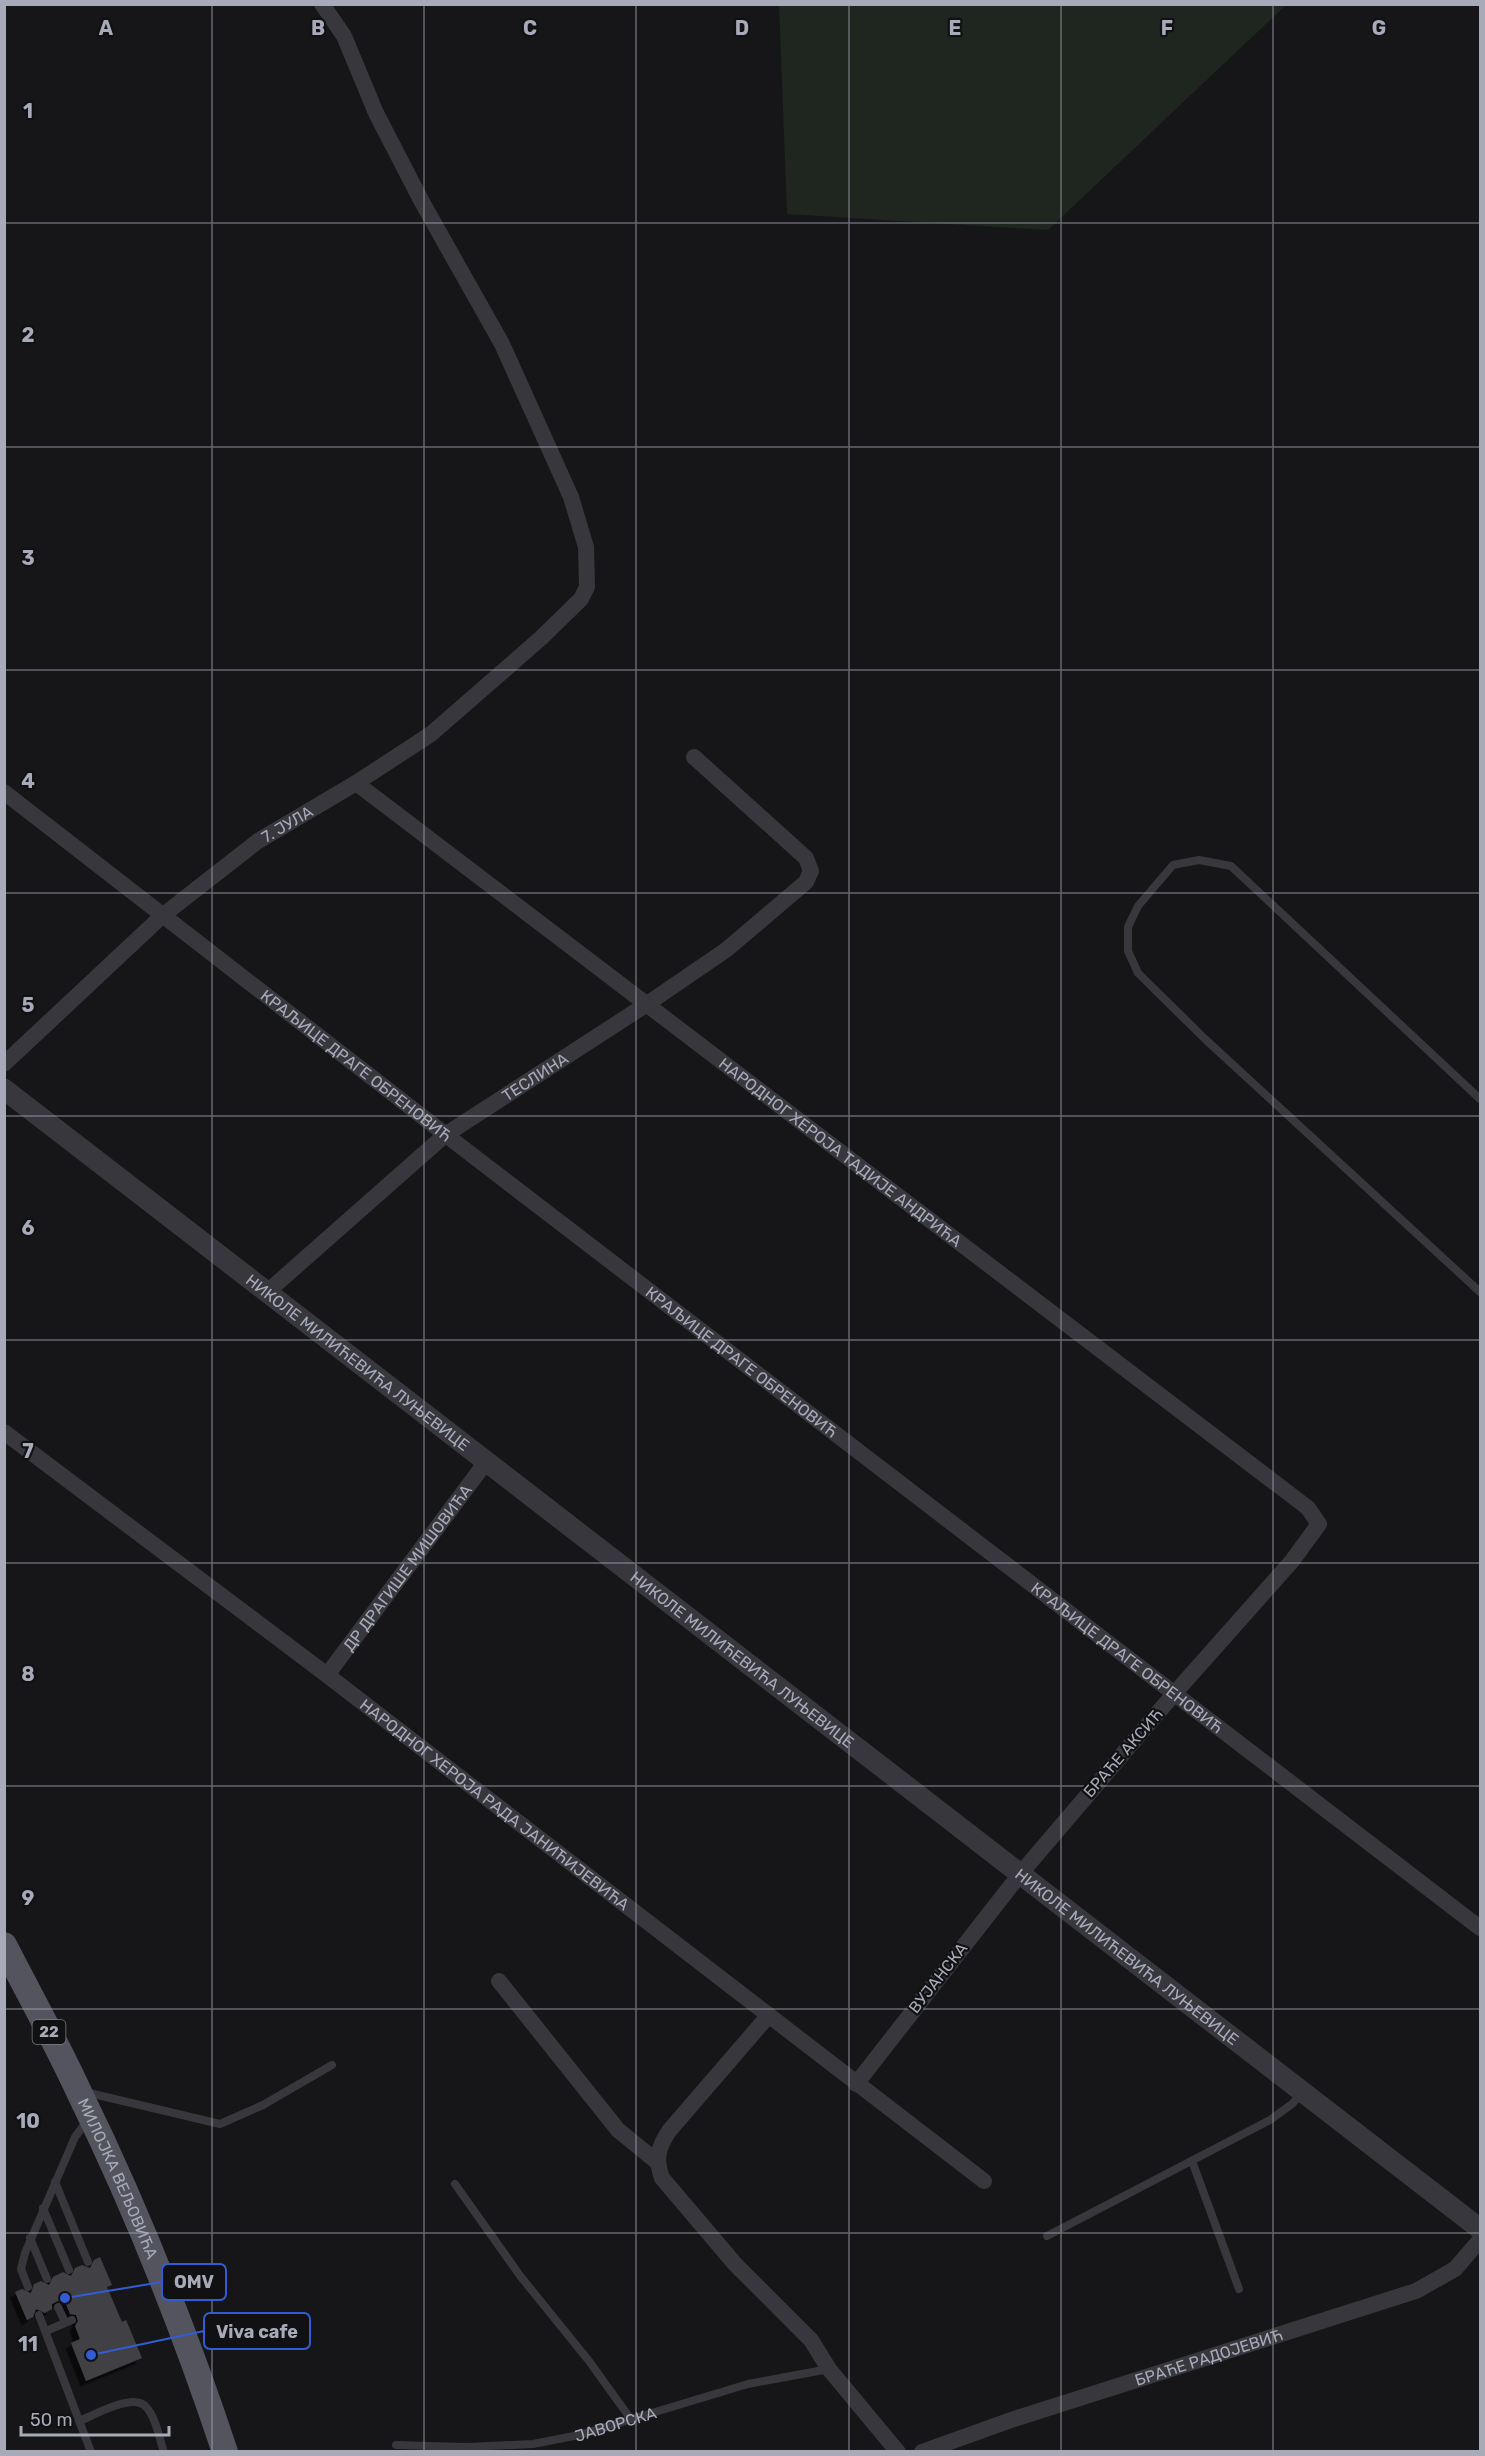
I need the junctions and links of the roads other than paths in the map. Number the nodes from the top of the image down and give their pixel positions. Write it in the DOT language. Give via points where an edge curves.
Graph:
graph roads {
  1 [pos="322,4"];
  2 [pos="694,757"];
  3 [pos="356,783"];
  4 [pos="4,792"];
  5 [pos="162,916"];
  6 [pos="647,1004"];
  7 [pos="4,1064"];
  8 [pos="4,1089"];
  9 [pos="1480,1099"];
  10 [pos="445,1135"];
  11 [pos="1480,1292"];
  12 [pos="266,1293"];
  13 [pos="4,1432"];
  14 [pos="486,1462"];
  15 [pos="1319,1524"];
  16 [pos="327,1675"];
  17 [pos="1173,1695"];
  18 [pos="1020,1873"];
  19 [pos="1480,1928"];
  20 [pos="4,1945"];
  21 [pos="499,1981"];
  22 [pos="770,2014"];
  23 [pos="332,2065"];
  24 [pos="856,2084"];
  25 [pos="79,2091"];
  26 [pos="1303,2091"];
  27 [pos="93,2120"];
  28 [pos="656,2161"];
  29 [pos="1192,2161"];
  30 [pos="984,2181"];
  31 [pos="55,2182"];
  32 [pos="455,2184"];
  33 [pos="43,2208"];
  34 [pos="1480,2229"];
  35 [pos="1047,2236"];
  36 [pos="30,2238"];
  37 [pos="1480,2240"];
  38 [pos="88,2262"];
  39 [pos="69,2270"];
  40 [pos="47,2279"];
  41 [pos="28,2287"];
  42 [pos="1239,2289"];
  43 [pos="58,2307"];
  44 [pos="39,2315"];
  45 [pos="46,2331"];
  46 [pos="829,2369"];
  47 [pos="630,2418"];
  48 [pos="79,2421"];
  49 [pos="396,2445"];
  50 [pos="91,2451"];
  51 [pos="164,2451"];
  52 [pos="225,2451"];
  53 [pos="898,2451"];
  54 [pos="922,2451"];
  1 -- 3 [label="street, 7. ЈУЛА" via="344,36 376,113 502,344 572,497 588,568 587,588 581,599 497,679 431,734"];
  2 -- 6 [label="street, ТЕСЛИНА" via="806,858 811,871 793,896 726,950"];
  3 -- 5 [label="street, 7. ЈУЛА" via="258,841"];
  3 -- 6 [label="street, НАРОДНОГ ХЕРОЈА ТАДИЈЕ АНДРИЋА"];
  4 -- 5 [label="street, КРАЉИЦЕ ДРАГЕ ОБРЕНОВИЋ"];
  5 -- 7 [label="street, 7. ЈУЛА"];
  5 -- 10 [label="street, КРАЉИЦЕ ДРАГЕ ОБРЕНОВИЋ"];
  6 -- 10 [label="street, ТЕСЛИНА"];
  6 -- 15 [label="street, НАРОДНОГ ХЕРОЈА ТАДИЈЕ АНДРИЋА" via="1308,1508"];
  8 -- 12 [label="street, НИКОЛЕ МИЛИЋЕВИЋА ЛУЊЕВИЦЕ"];
  9 -- 11 [label="lane" via="1230,866 1199,860 1173,865 1131,916 1128,951 1138,972 1205,1040"];
  10 -- 12 [label="street, ТЕСЛИНА"];
  10 -- 17 [label="street, КРАЉИЦЕ ДРАГЕ ОБРЕНОВИЋ"];
  12 -- 14 [label="street, НИКОЛЕ МИЛИЋЕВИЋА ЛУЊЕВИЦЕ"];
  13 -- 16 [label="street, НАРОДНОГ ХЕРОЈА РАДА ЈАНИЋИЈЕВИЋА"];
  14 -- 16 [label="street, ДР ДРАГИШЕ МИШОВИЋА"];
  14 -- 18 [label="street, НИКОЛЕ МИЛИЋЕВИЋА ЛУЊЕВИЦЕ"];
  15 -- 17 [label="street, БРАЋЕ АКСИЋ" via="1292,1561"];
  16 -- 22 [label="street, НАРОДНОГ ХЕРОЈА РАДА ЈАНИЋИЈЕВИЋА"];
  17 -- 18 [label="street, БРАЋЕ АКСИЋ"];
  17 -- 19 [label="street, КРАЉИЦЕ ДРАГЕ ОБРЕНОВИЋ"];
  18 -- 24 [label="street, ВУЈАНСКА"];
  18 -- 26 [label="street, НИКОЛЕ МИЛИЋЕВИЋА ЛУЊЕВИЦЕ"];
  20 -- 25 [label="main road, МИЛОЈКА ВЕЉОВИЋА / 22"];
  21 -- 28 [label="street" via="618,2130"];
  22 -- 24 [label="street, НАРОДНОГ ХЕРОЈА РАДА ЈАНИЋИЈЕВИЋА"];
  22 -- 28 [label="street" via="669,2131"];
  23 -- 25 [label="lane" via="263,2106 220,2124"];
  24 -- 30 [label="street, НАРОДНОГ ХЕРОЈА РАДА ЈАНИЋИЈЕВИЋА"];
  25 -- 27 [label="main road, МИЛОЈКА ВЕЉОВИЋА / 22"];
  26 -- 29 [label="lane" via="1270,2120"];
  26 -- 34 [label="street, НИКОЛЕ МИЛИЋЕВИЋА ЛУЊЕВИЦЕ"];
  27 -- 31 [label="lane" via="75,2137"];
  27 -- 52 [label="main road, МИЛОЈКА ВЕЉОВИЋА / 22" via="153,2257"];
  28 -- 46 [label="street" via="662,2178 735,2264 793,2319"];
  29 -- 35 [label="lane"];
  29 -- 42 [label="lane"];
  31 -- 33 [label="lane"];
  31 -- 38 [label="lane"];
  32 -- 47 [label="lane"];
  33 -- 36 [label="lane"];
  33 -- 39 [label="lane"];
  36 -- 40 [label="lane"];
  36 -- 41 [label="lane" via="21,2269"];
  37 -- 54 [label="street, БРАЋЕ РАДОЈЕВИЋ" via="1455,2269 1416,2291"];
  43 -- 45 [label="lane" via="68,2321"];
  44 -- 45 [label="lane"];
  45 -- 48 [label="lane"];
  46 -- 47 [label="lane, ЈАВОРСКА" via="748,2384"];
  46 -- 53 [label="street"];
  47 -- 49 [label="lane, ЈАВОРСКА" via="533,2444"];
  48 -- 50 [label="lane"];
  48 -- 51 [label="lane" via="130,2401 139,2402 149,2409"];
}
